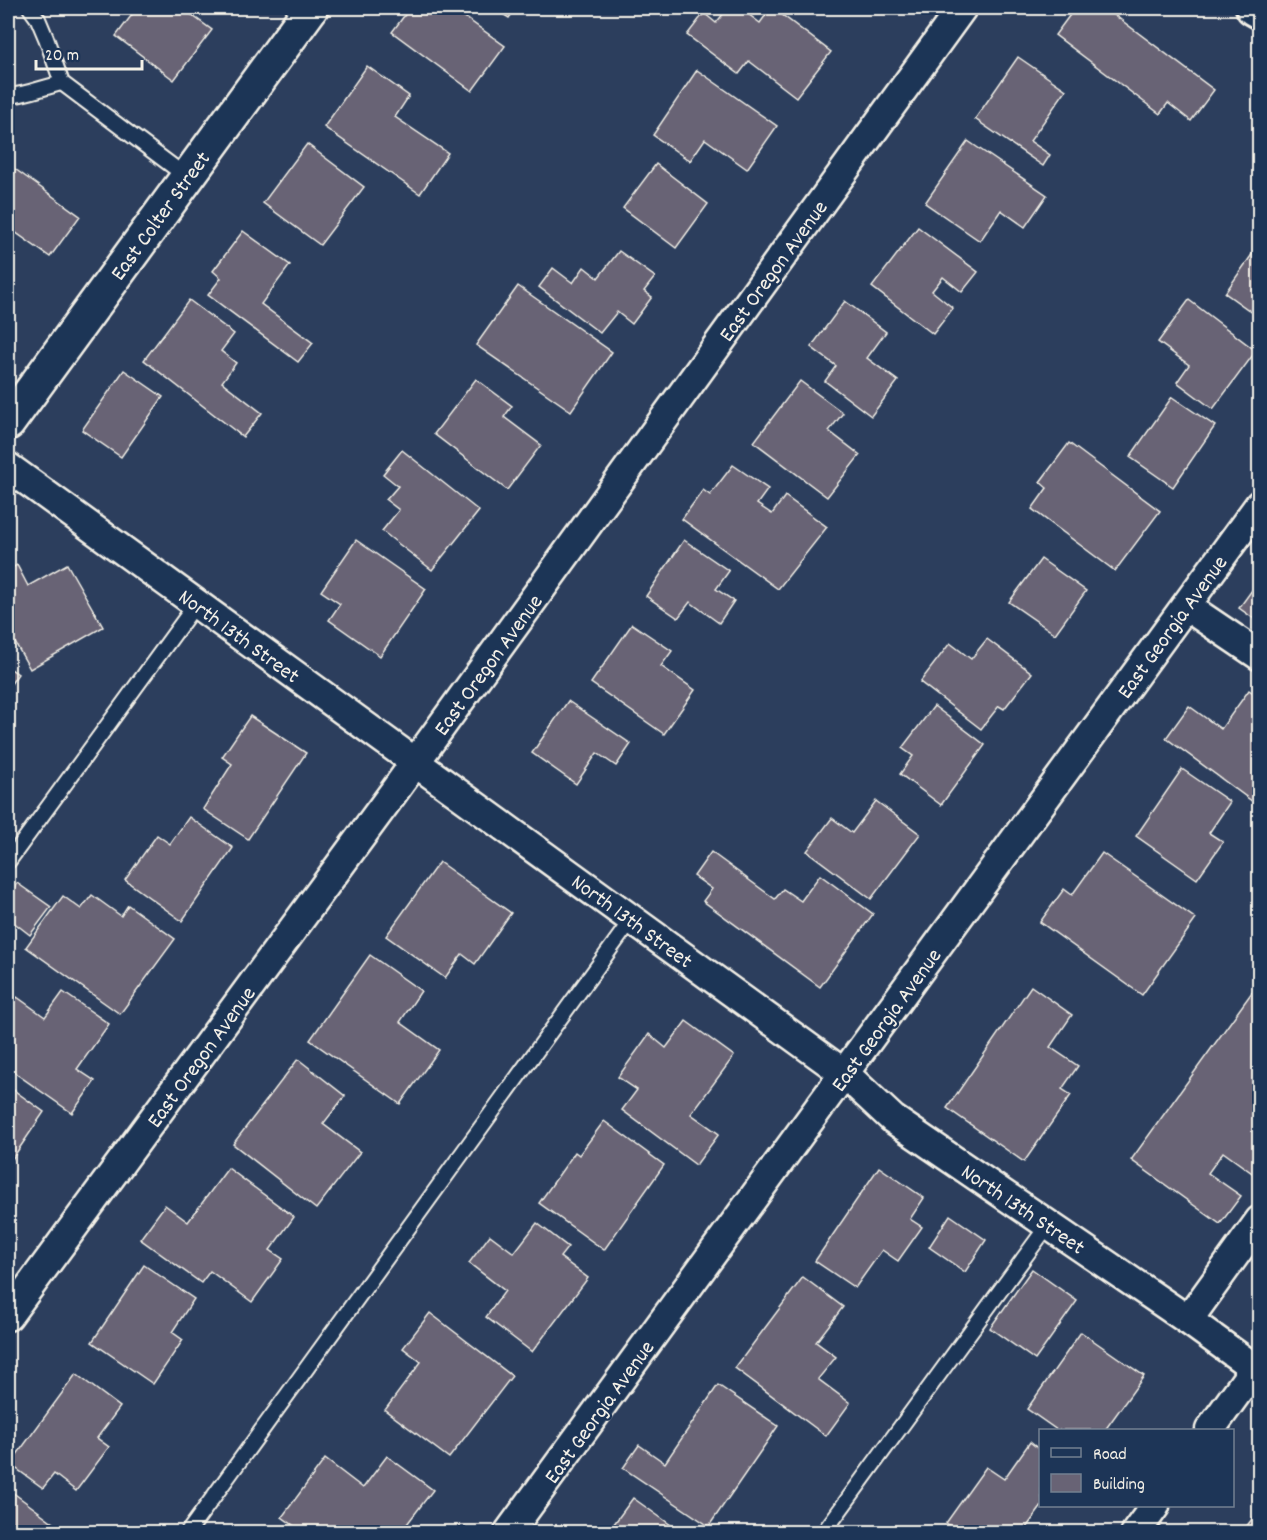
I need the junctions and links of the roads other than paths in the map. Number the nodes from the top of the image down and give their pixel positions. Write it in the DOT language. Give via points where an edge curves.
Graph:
graph roads {
  1 [pos="30,8"];
  2 [pos="310,8"];
  3 [pos="962,8"];
  4 [pos="62,83"];
  5 [pos="8,96"];
  6 [pos="187,177"];
  7 [pos="11,411"];
  8 [pos="8,467"];
  9 [pos="1260,504"];
  10 [pos="196,604"];
  11 [pos="1186,606"];
  12 [pos="1260,656"];
  13 [pos="416,762"];
  14 [pos="8,862"];
  15 [pos="632,919"];
  16 [pos="845,1074"];
  17 [pos="1260,1220"];
  18 [pos="1048,1225"];
  19 [pos="8,1316"];
  20 [pos="1188,1320"];
  21 [pos="1257,1371"];
  22 [pos="1211,1429"];
  23 [pos="1154,1507"];
  24 [pos="188,1533"];
  25 [pos="509,1533"];
  26 [pos="824,1533"];
  27 [pos="1136,1533"];
  1 -- 4 [label="lane" via="38,19"];
  2 -- 6 [label="street, East Colter Street"];
  3 -- 13 [label="street, East Oregon Avenue"];
  4 -- 5 [label="lane"];
  4 -- 6 [label="lane"];
  6 -- 7 [label="street, East Colter Street"];
  8 -- 10 [label="street, North 13th Street"];
  9 -- 11 [label="street, East Georgia Avenue"];
  10 -- 13 [label="street, North 13th Street"];
  10 -- 14 [label="lane"];
  11 -- 12 [label="street"];
  11 -- 16 [label="street, East Georgia Avenue"];
  13 -- 15 [label="street, North 13th Street"];
  13 -- 19 [label="street, East Oregon Avenue"];
  15 -- 16 [label="street, North 13th Street"];
  15 -- 24 [label="lane"];
  16 -- 18 [label="street, North 13th Street" via="893,1119"];
  16 -- 25 [label="street, East Georgia Avenue"];
  17 -- 20 [label="street"];
  18 -- 20 [label="street, North 13th Street"];
  18 -- 26 [label="lane"];
  20 -- 21 [label="street, North 13th Street"];
  21 -- 22 [label="street"];
  23 -- 27 [label="street"];
}
